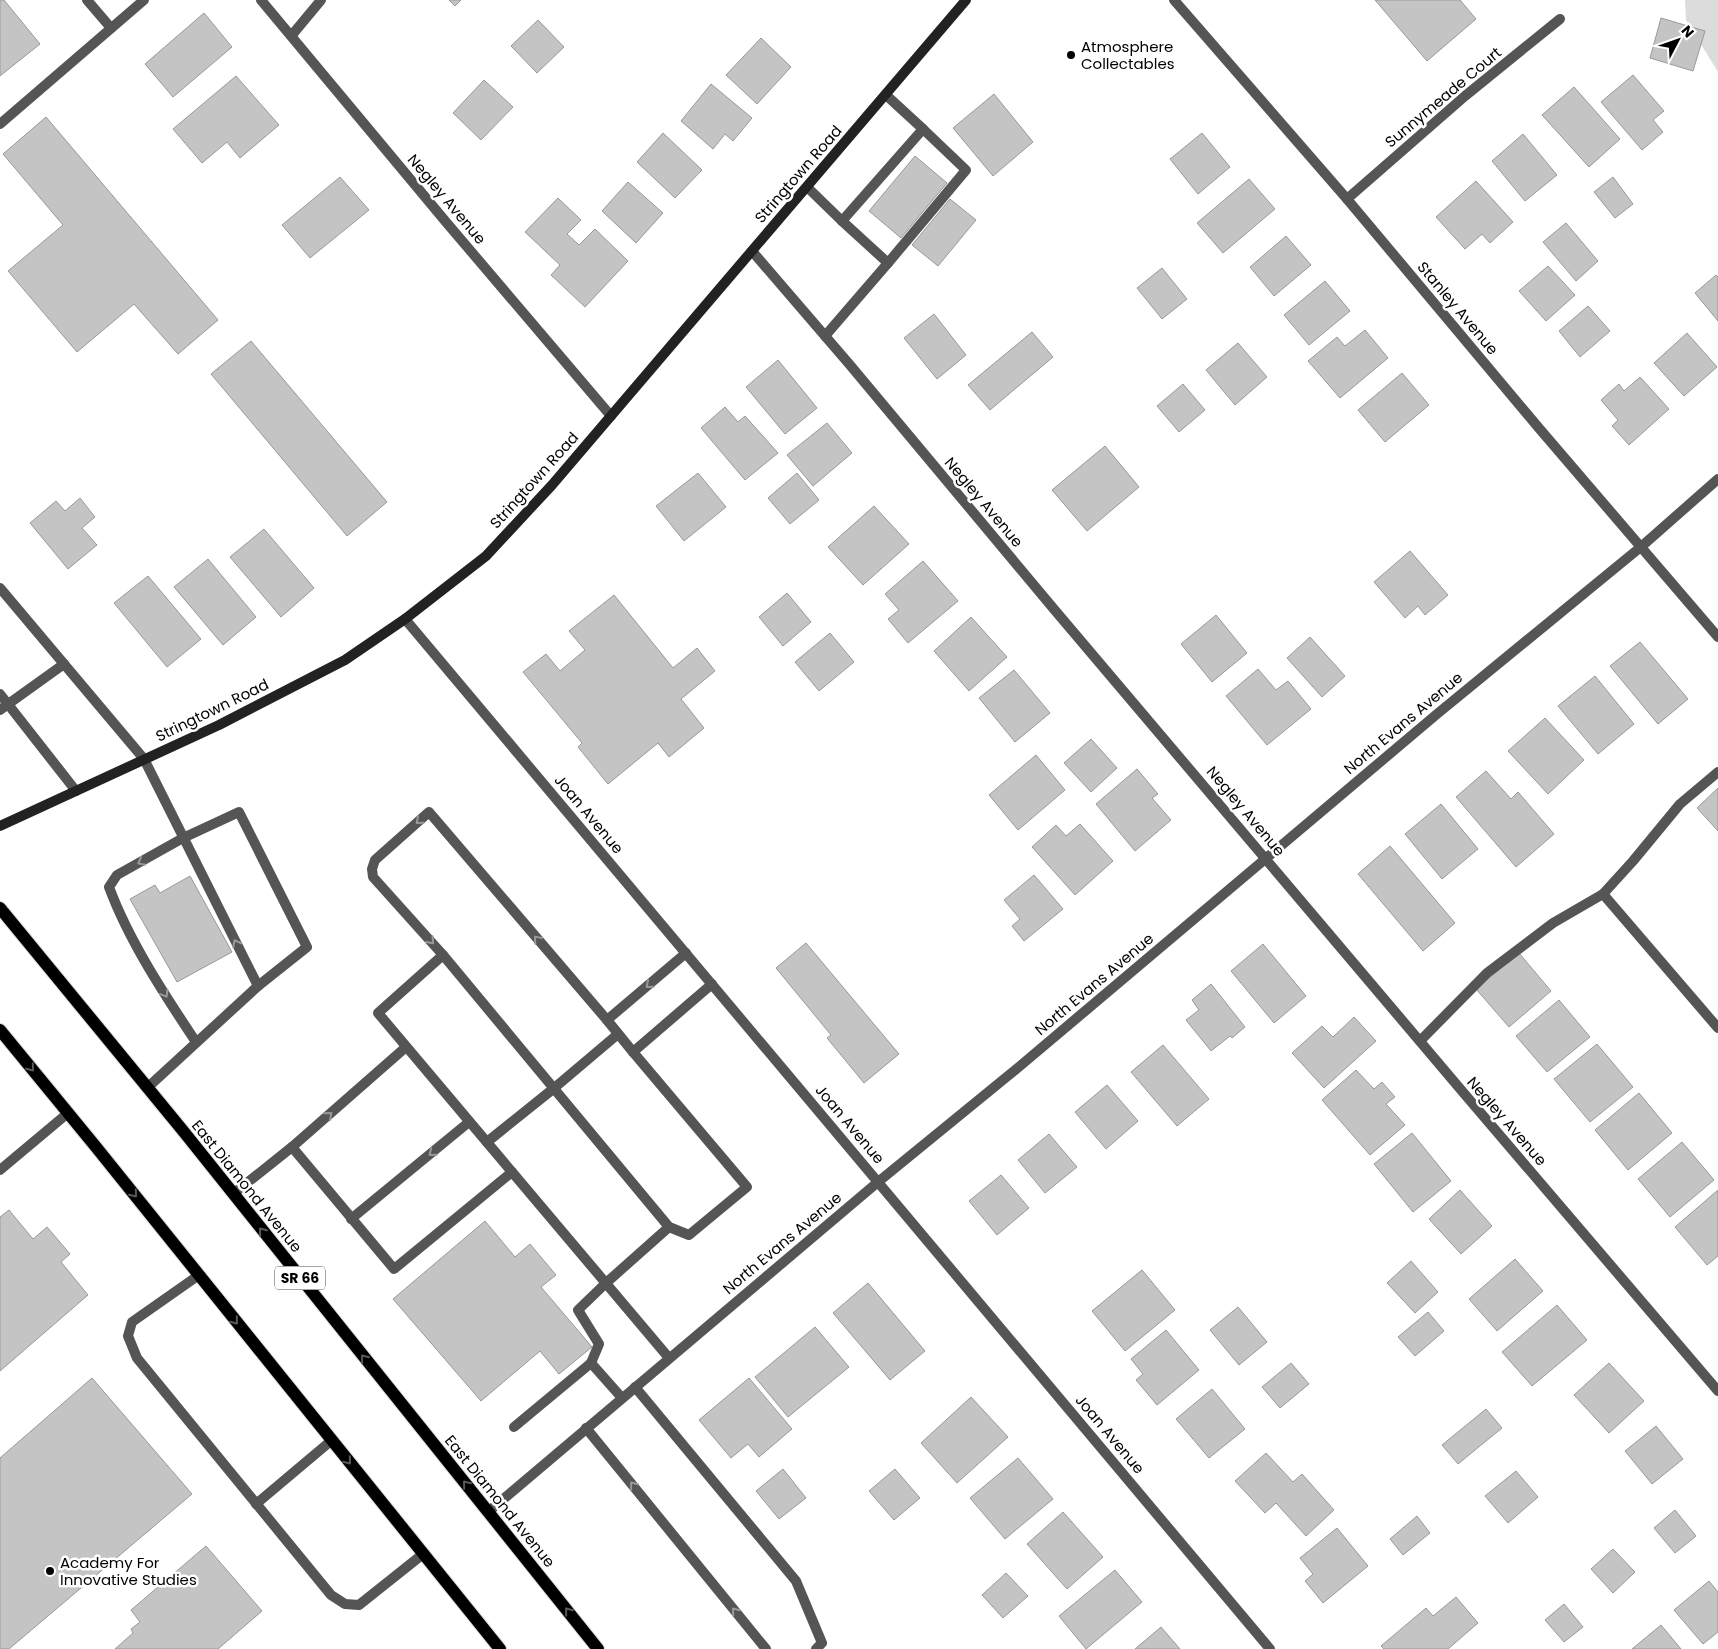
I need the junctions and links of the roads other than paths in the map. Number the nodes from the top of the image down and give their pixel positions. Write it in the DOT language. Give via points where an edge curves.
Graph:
graph roads {
  1 [pos="87,0"];
  2 [pos="144,0"];
  3 [pos="261,0"];
  4 [pos="321,0"];
  5 [pos="966,0"];
  6 [pos="1174,0"];
  7 [pos="1560,19"];
  8 [pos="111,28"];
  9 [pos="292,35"];
  10 [pos="886,95"];
  11 [pos="0,124"];
  12 [pos="923,128"];
  13 [pos="806,186"];
  14 [pos="1347,199"];
  15 [pos="842,221"];
  16 [pos="752,251"];
  17 [pos="888,262"];
  18 [pos="825,336"];
  19 [pos="612,416"];
  20 [pos="1718,479"];
  21 [pos="1642,546"];
  22 [pos="0,588"];
  23 [pos="405,619"];
  24 [pos="1718,637"];
  25 [pos="64,664"];
  26 [pos="0,694"];
  27 [pos="4,708"];
  28 [pos="144,759"];
  29 [pos="1718,772"];
  30 [pos="76,791"];
  31 [pos="0,826"];
  32 [pos="183,838"];
  33 [pos="1266,859"];
  34 [pos="1604,894"];
  35 [pos="0,908"];
  36 [pos="686,953"];
  37 [pos="443,955"];
  38 [pos="712,984"];
  39 [pos="258,986"];
  40 [pos="607,1020"];
  41 [pos="1718,1028"];
  42 [pos="0,1030"];
  43 [pos="618,1034"];
  44 [pos="1420,1041"];
  45 [pos="196,1042"];
  46 [pos="406,1047"];
  47 [pos="633,1052"];
  48 [pos="147,1088"];
  49 [pos="553,1089"];
  50 [pos="68,1113"];
  51 [pos="469,1122"];
  52 [pos="487,1142"];
  53 [pos="292,1147"];
  54 [pos="0,1170"];
  55 [pos="512,1172"];
  56 [pos="878,1182"];
  57 [pos="233,1194"];
  58 [pos="351,1218"];
  59 [pos="669,1227"];
  60 [pos="199,1275"];
  61 [pos="606,1283"];
  62 [pos="669,1358"];
  63 [pos="591,1363"];
  64 [pos="635,1387"];
  65 [pos="1718,1391"];
  66 [pos="622,1398"];
  67 [pos="514,1427"];
  68 [pos="586,1428"];
  69 [pos="332,1440"];
  70 [pos="256,1504"];
  71 [pos="488,1512"];
  72 [pos="423,1554"];
  73 [pos="822,1647"];
  74 [pos="500,1649"];
  75 [pos="598,1649"];
  76 [pos="766,1649"];
  77 [pos="1270,1649"];
  1 -- 8 [label="street"];
  2 -- 8 [label="street"];
  3 -- 9 [label="street, Negley Avenue"];
  4 -- 9 [label="street"];
  5 -- 10 [label="main road, Stringtown Road"];
  6 -- 14 [label="street, Stanley Avenue"];
  7 -- 14 [label="street, Sunnymeade Court" via="1465,96"];
  8 -- 11 [label="street"];
  9 -- 19 [label="street, Negley Avenue"];
  10 -- 12 [label="street"];
  10 -- 13 [label="main road, Stringtown Road"];
  12 -- 15 [label="street"];
  12 -- 17 [label="street" via="966,170"];
  13 -- 15 [label="street"];
  13 -- 16 [label="main road, Stringtown Road"];
  14 -- 21 [label="street, Stanley Avenue"];
  15 -- 17 [label="street"];
  16 -- 18 [label="street, Negley Avenue"];
  16 -- 19 [label="main road, Stringtown Road"];
  17 -- 18 [label="street"];
  18 -- 33 [label="street, Negley Avenue"];
  19 -- 23 [label="main road, Stringtown Road" via="486,556"];
  20 -- 21 [label="street, North Evans Avenue"];
  21 -- 24 [label="street, Stanley Avenue"];
  21 -- 33 [label="street, North Evans Avenue"];
  22 -- 25 [label="street"];
  23 -- 28 [label="main road, Stringtown Road" via="345,660 219,725"];
  23 -- 36 [label="street, Joan Avenue"];
  25 -- 27 [label="street"];
  25 -- 28 [label="street"];
  26 -- 27 [label="street"];
  27 -- 30 [label="street"];
  28 -- 30 [label="main road, Stringtown Road"];
  28 -- 32 [label="street"];
  29 -- 34 [label="street" via="1680,804"];
  30 -- 31 [label="main road, Stringtown Road"];
  39 -- 32 [label="street, one-way"];
  32 -- 39 [label="street" via="239,812 307,947"];
  32 -- 45 [label="street, one-way" via="117,876 109,887 117,909"];
  33 -- 44 [label="street, Negley Avenue"];
  33 -- 56 [label="street, North Evans Avenue"];
  34 -- 41 [label="street"];
  34 -- 44 [label="street" via="1553,923 1487,973"];
  35 -- 48 [label="main road, East Diamond Avenue / SR 66"];
  36 -- 38 [label="street, Joan Avenue"];
  36 -- 40 [label="street, one-way"];
  40 -- 37 [label="street, one-way" via="429,812 375,860 372,869 373,877"];
  37 -- 46 [label="street" via="378,1013"];
  37 -- 49 [label="street"];
  38 -- 47 [label="street"];
  38 -- 56 [label="street, Joan Avenue"];
  39 -- 45 [label="street"];
  40 -- 43 [label="street"];
  42 -- 50 [label="main road, one-way"];
  43 -- 47 [label="street"];
  43 -- 49 [label="street"];
  44 -- 65 [label="street, Negley Avenue"];
  45 -- 48 [label="street"];
  46 -- 51 [label="street"];
  53 -- 46 [label="street, one-way"];
  47 -- 59 [label="street" via="747,1187 689,1235"];
  48 -- 57 [label="main road, East Diamond Avenue / SR 66"];
  49 -- 52 [label="street"];
  49 -- 59 [label="street"];
  50 -- 54 [label="street"];
  50 -- 60 [label="main road, one-way"];
  51 -- 52 [label="street"];
  51 -- 58 [label="street, one-way"];
  52 -- 55 [label="street"];
  53 -- 57 [label="street"];
  53 -- 58 [label="street"];
  55 -- 58 [label="street" via="394,1270"];
  55 -- 61 [label="street"];
  56 -- 62 [label="street, North Evans Avenue"];
  56 -- 77 [label="street, Joan Avenue"];
  71 -- 57 [label="main road, East Diamond Avenue / SR 66, one-way"];
  59 -- 61 [label="street"];
  60 -- 69 [label="main road, one-way"];
  60 -- 70 [label="street" via="132,1322 128,1336 137,1358"];
  61 -- 62 [label="street"];
  61 -- 63 [label="street" via="578,1310 599,1344"];
  62 -- 64 [label="street, North Evans Avenue"];
  63 -- 66 [label="street"];
  63 -- 67 [label="street"];
  64 -- 66 [label="street, North Evans Avenue"];
  64 -- 73 [label="street" via="796,1581"];
  66 -- 68 [label="street, North Evans Avenue"];
  68 -- 71 [label="street, North Evans Avenue"];
  76 -- 68 [label="street, one-way"];
  69 -- 70 [label="street"];
  69 -- 72 [label="main road, one-way"];
  70 -- 72 [label="street" via="331,1595 345,1604 359,1605"];
  75 -- 71 [label="main road, East Diamond Avenue / SR 66, one-way"];
  72 -- 74 [label="main road"];
}
